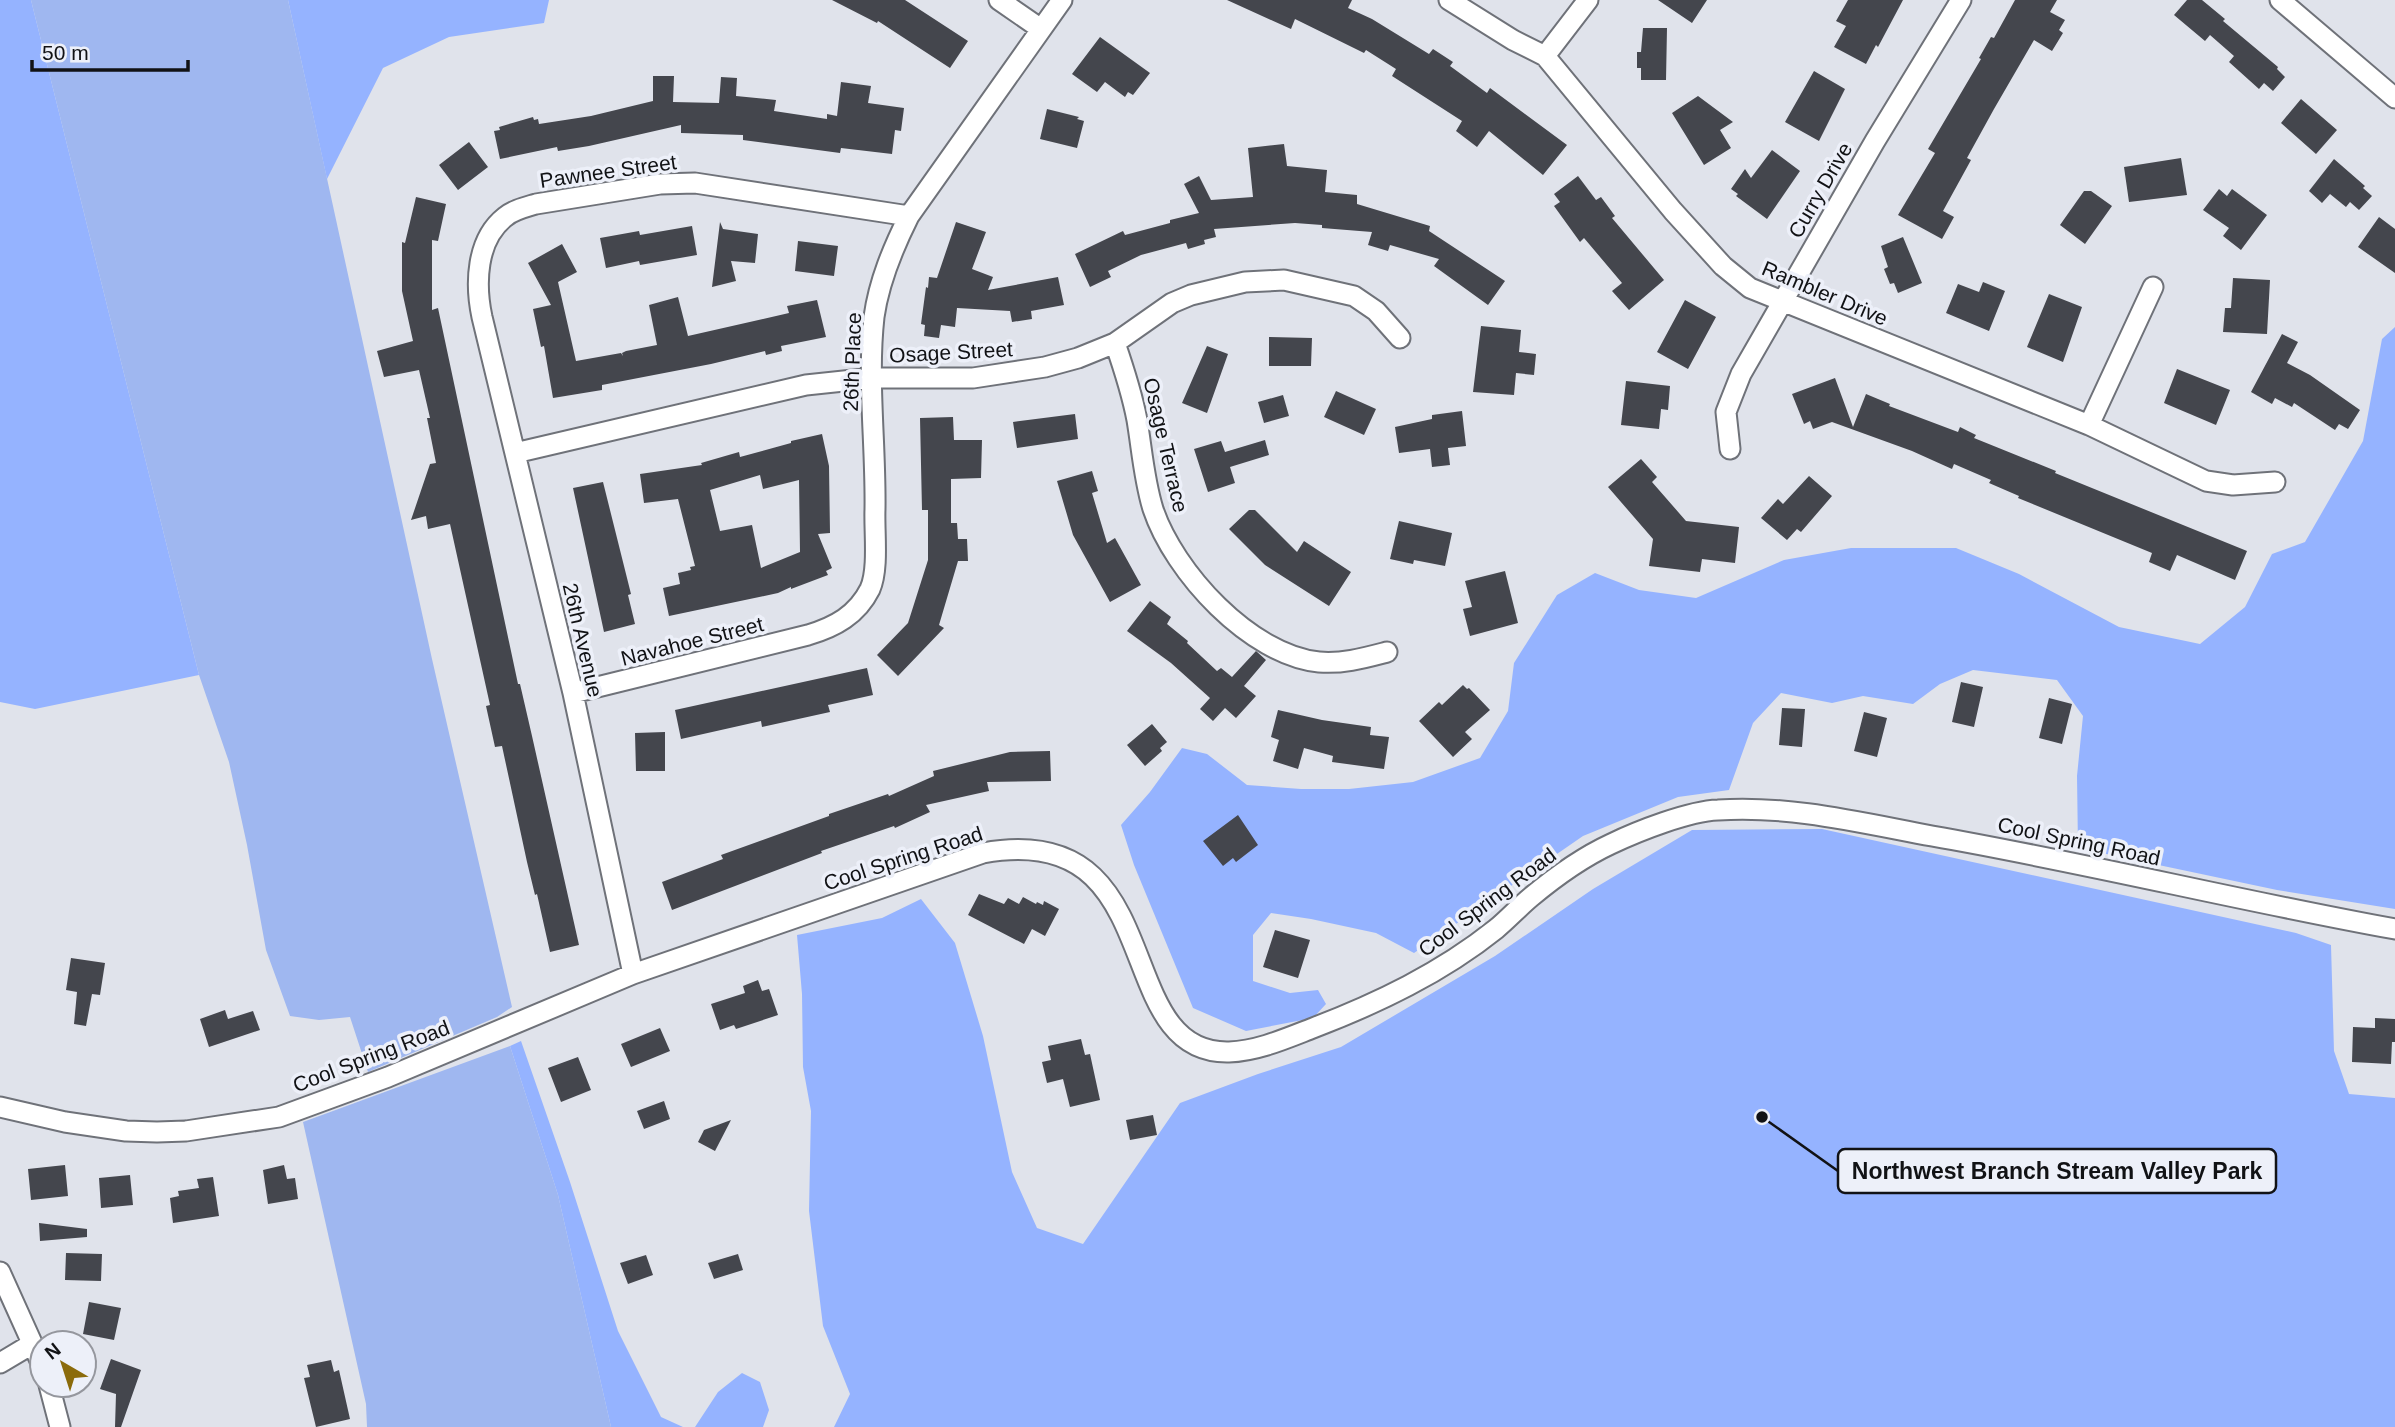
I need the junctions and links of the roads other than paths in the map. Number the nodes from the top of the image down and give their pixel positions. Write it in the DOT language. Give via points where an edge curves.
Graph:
graph roads {
  1 [pos="999,0"];
  2 [pos="1062,0"];
  3 [pos="1448,0"];
  4 [pos="1588,0"];
  5 [pos="1961,0"];
  6 [pos="2280,0"];
  7 [pos="1041,29"];
  8 [pos="1545,56"];
  9 [pos="2395,98"];
  10 [pos="909,216"];
  11 [pos="2153,287"];
  12 [pos="1783,302"];
  13 [pos="482,317"];
  14 [pos="1400,338"];
  15 [pos="1115,343"];
  16 [pos="872,378"];
  17 [pos="2088,425"];
  18 [pos="1730,449"];
  19 [pos="515,453"];
  20 [pos="2275,482"];
  21 [pos="782,643"];
  22 [pos="1387,652"];
  23 [pos="573,693"];
  24 [pos="2395,929"];
  25 [pos="633,974"];
  26 [pos="0,1107"];
  27 [pos="0,1272"];
  28 [pos="28,1335"];
  29 [pos="28,1346"];
  30 [pos="0,1363"];
  31 [pos="53,1399"];
  32 [pos="60,1427"];
  1 -- 7 [label="street"];
  2 -- 7 [label="street, 26th Place"];
  3 -- 8 [label="street, Rambler Drive"];
  4 -- 8 [label="street"];
  5 -- 12 [label="street, Curry Drive"];
  6 -- 9 [label="street"];
  7 -- 10 [label="street, 26th Place"];
  8 -- 12 [label="street, Rambler Drive" via="1716,258 1749,288"];
  10 -- 13 [label="street, Pawnee Street" via="695,183 536,204 505,217 488,242 479,266"];
  10 -- 16 [label="street, 26th Place" via="891,250 874,315"];
  11 -- 17 [label="street"];
  12 -- 17 [label="street, Rambler Drive"];
  12 -- 18 [label="street, Curry Drive" via="1741,374 1726,412"];
  13 -- 19 [label="street, 26th Avenue"];
  14 -- 15 [label="street, Osage Street" via="1354,296 1284,280 1245,282 1191,295"];
  15 -- 16 [label="street, Osage Street" via="1078,358 1016,373 973,378"];
  15 -- 22 [label="street, Osage Terrace" via="1128,382 1154,510 1177,556 1204,592 1260,639 1300,658 1338,663"];
  16 -- 19 [label="street, Osage Street" via="806,385"];
  16 -- 21 [label="street, 26th Place" via="875,490 871,587 843,621"];
  17 -- 20 [label="street, Rambler Drive" via="2206,481 2233,485"];
  19 -- 23 [label="street, 26th Avenue"];
  21 -- 23 [label="street, Navahoe Street"];
  23 -- 25 [label="street, 26th Avenue"];
  24 -- 25 [label="street, Cool Spring Road" via="1992,846 1844,820 1745,809 1712,810 1611,844 1575,865 1497,929 1414,984 1356,1012 1251,1049 1225,1052 1188,1040 1157,1004 1119,912 1098,881 1070,860 1031,849 983,853"];
  25 -- 26 [label="street, Cool Spring Road" via="387,1077 279,1116 221,1127 126,1131"];
  27 -- 28 [label="street"];
  29 -- 30 [label="street"];
  31 -- 32 [label="street"];
}
